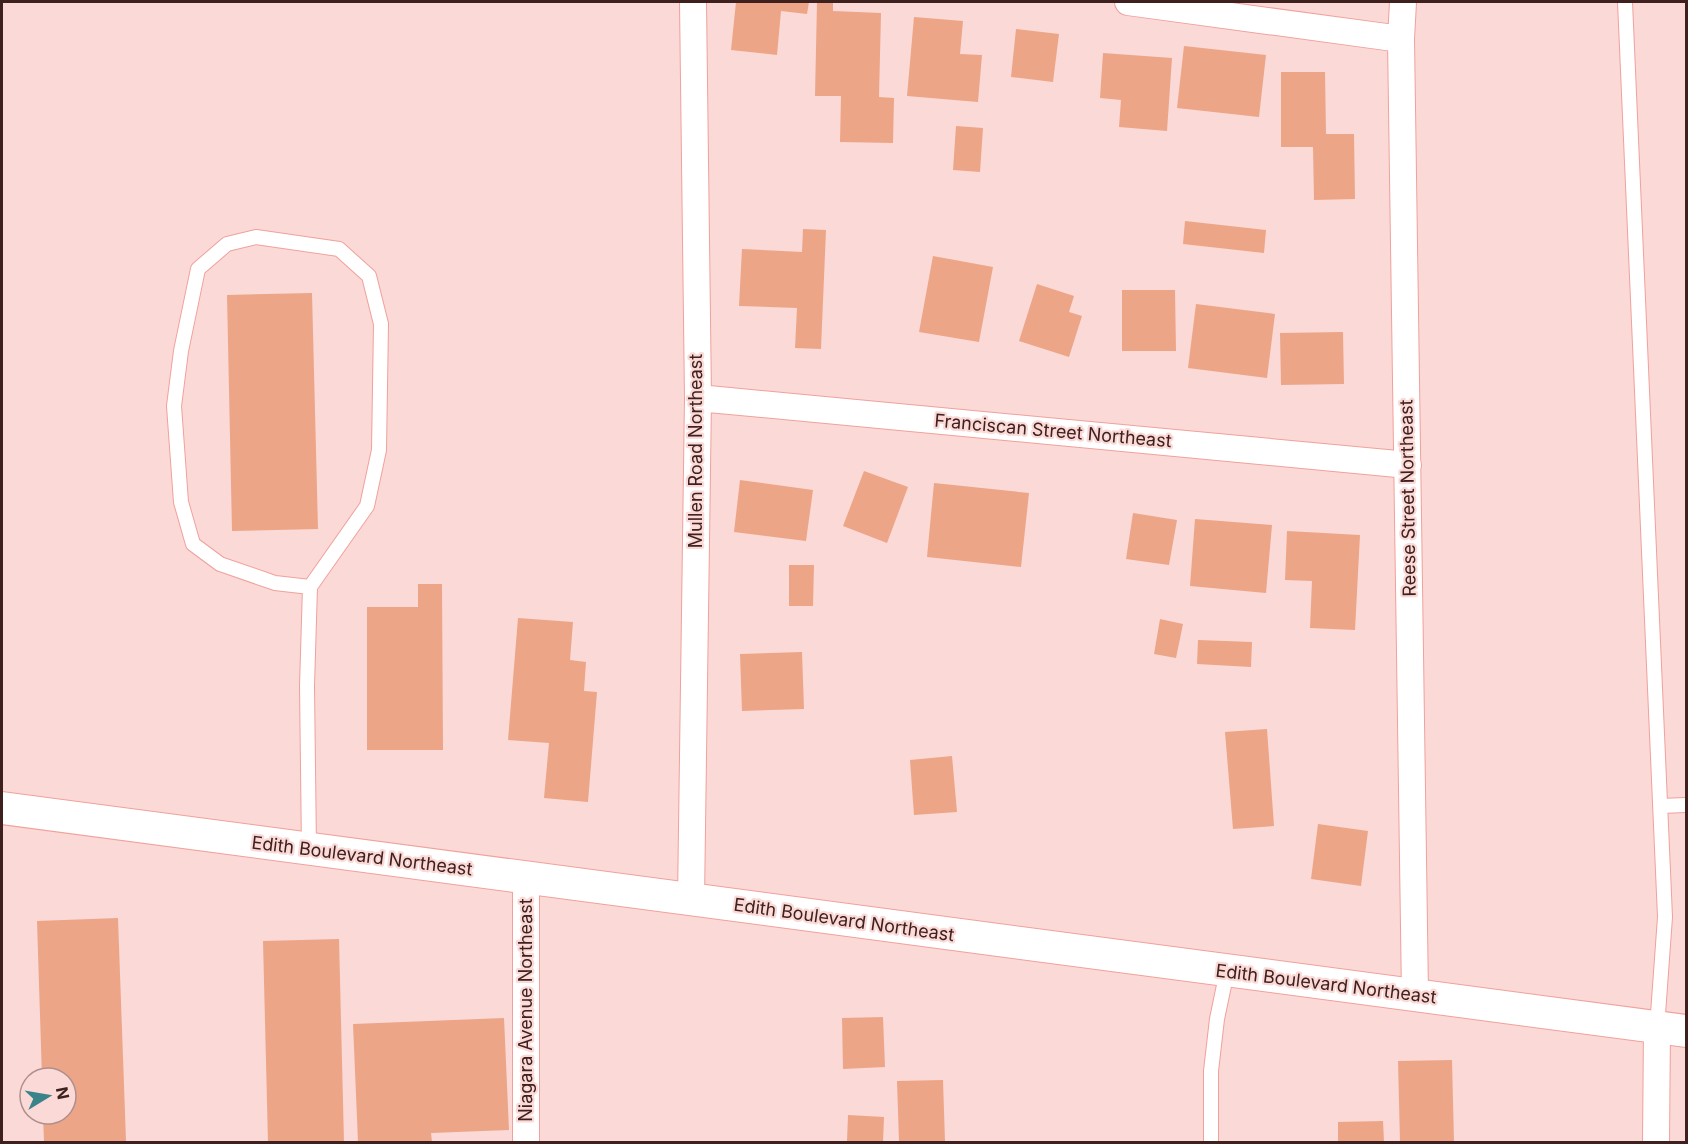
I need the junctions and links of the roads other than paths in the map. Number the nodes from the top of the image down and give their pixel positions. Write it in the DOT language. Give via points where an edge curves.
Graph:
graph roads {
  1 [pos="693,2"];
  2 [pos="1128,2"];
  3 [pos="1403,2"];
  4 [pos="1625,2"];
  5 [pos="1401,39"];
  6 [pos="698,398"];
  7 [pos="1408,465"];
  8 [pos="310,587"];
  9 [pos="1686,805"];
  10 [pos="1660,806"];
  11 [pos="2,808"];
  12 [pos="309,849"];
  13 [pos="526,877"];
  14 [pos="691,900"];
  15 [pos="1227,971"];
  16 [pos="1415,995"];
  17 [pos="1672,1029"];
  18 [pos="526,1143"];
  19 [pos="1211,1143"];
  20 [pos="1656,1143"];
  1 -- 6 [label="street, Mullen Road Northeast"];
  2 -- 5 [label="street"];
  3 -- 5 [label="street, Reese Street Northeast"];
  4 -- 10 [label="lane"];
  5 -- 7 [label="street, Reese Street Northeast"];
  6 -- 7 [label="street, Franciscan Street Northeast"];
  6 -- 14 [label="street, Mullen Road Northeast"];
  7 -- 16 [label="street, Reese Street Northeast"];
  8 -- 8 [label="lane" via="368,506 379,450 381,324 369,276 339,249 256,237 227,244 198,269 174,406 181,502 193,543 220,564 275,583"];
  8 -- 12 [label="lane"];
  9 -- 10 [label="lane"];
  10 -- 17 [label="lane"];
  11 -- 12 [label="street, Edith Boulevard Northeast"];
  12 -- 13 [label="street, Edith Boulevard Northeast"];
  13 -- 14 [label="street, Edith Boulevard Northeast"];
  13 -- 18 [label="street, Niagara Avenue Northeast"];
  14 -- 15 [label="street, Edith Boulevard Northeast"];
  15 -- 16 [label="street, Edith Boulevard Northeast"];
  15 -- 19 [label="lane" via="1210,1071"];
  16 -- 17 [label="street, Edith Boulevard Northeast"];
  17 -- 20 [label="street"];
}
